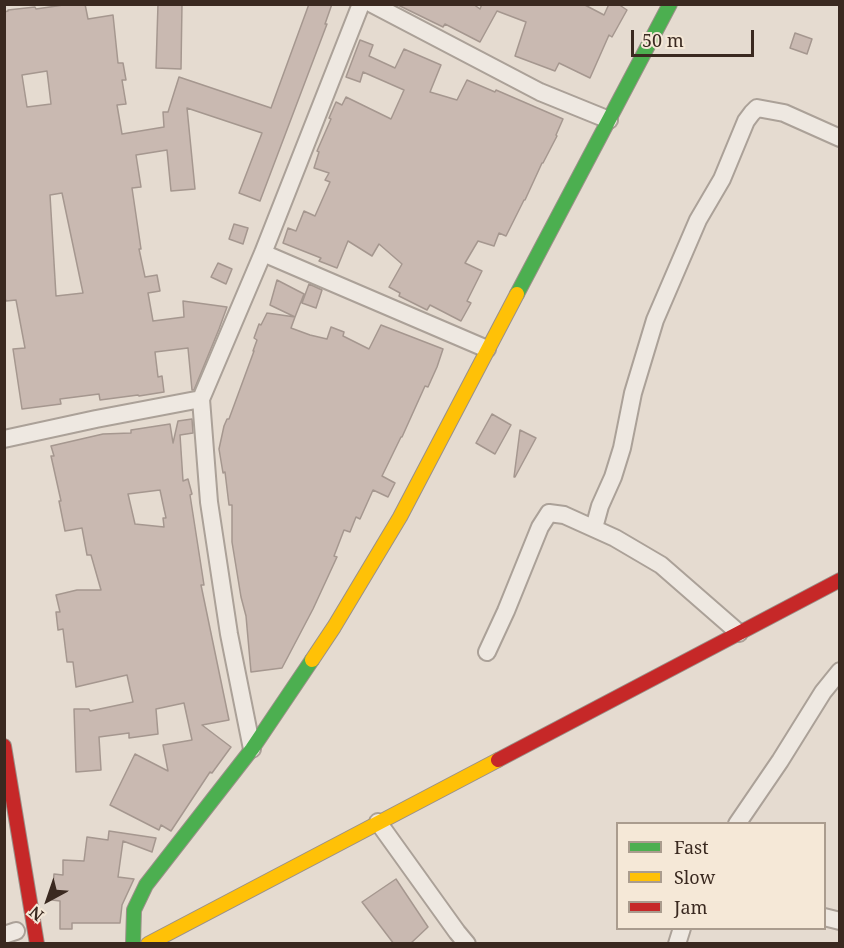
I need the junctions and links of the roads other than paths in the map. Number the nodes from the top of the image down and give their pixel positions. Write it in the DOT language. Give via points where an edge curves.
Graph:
graph roads {
  1 [pos="361,4"];
  2 [pos="372,4"];
  3 [pos="670,4"];
  4 [pos="609,120"];
  5 [pos="840,138"];
  6 [pos="263,253"];
  7 [pos="487,349"];
  8 [pos="201,399"];
  9 [pos="4,439"];
  10 [pos="594,528"];
  11 [pos="837,586"];
  12 [pos="739,633"];
  13 [pos="487,652"];
  14 [pos="840,671"];
  15 [pos="4,746"];
  16 [pos="252,748"];
  17 [pos="378,822"];
  18 [pos="738,822"];
  19 [pos="37,944"];
  20 [pos="132,944"];
  21 [pos="148,944"];
  22 [pos="467,944"];
  1 -- 6 [label="street"];
  2 -- 4 [label="street" via="540,92"];
  3 -- 4 [label="main road"];
  4 -- 7 [label="main road"];
  5 -- 10 [label="street" via="784,113 757,108 746,121 655,320 633,393 622,448"];
  6 -- 7 [label="street"];
  6 -- 8 [label="street"];
  7 -- 16 [label="main road" via="394,527 334,627"];
  8 -- 9 [label="street"];
  8 -- 16 [label="street" via="209,502 229,634"];
  10 -- 12 [label="street" via="661,565"];
  10 -- 13 [label="street" via="549,513"];
  11 -- 12 [label="main road"];
  12 -- 17 [label="main road"];
  14 -- 18 [label="street"];
  15 -- 19 [label="main road"];
  16 -- 20 [label="main road" via="146,885 134,910"];
  17 -- 21 [label="main road"];
  17 -- 22 [label="street"];
}
